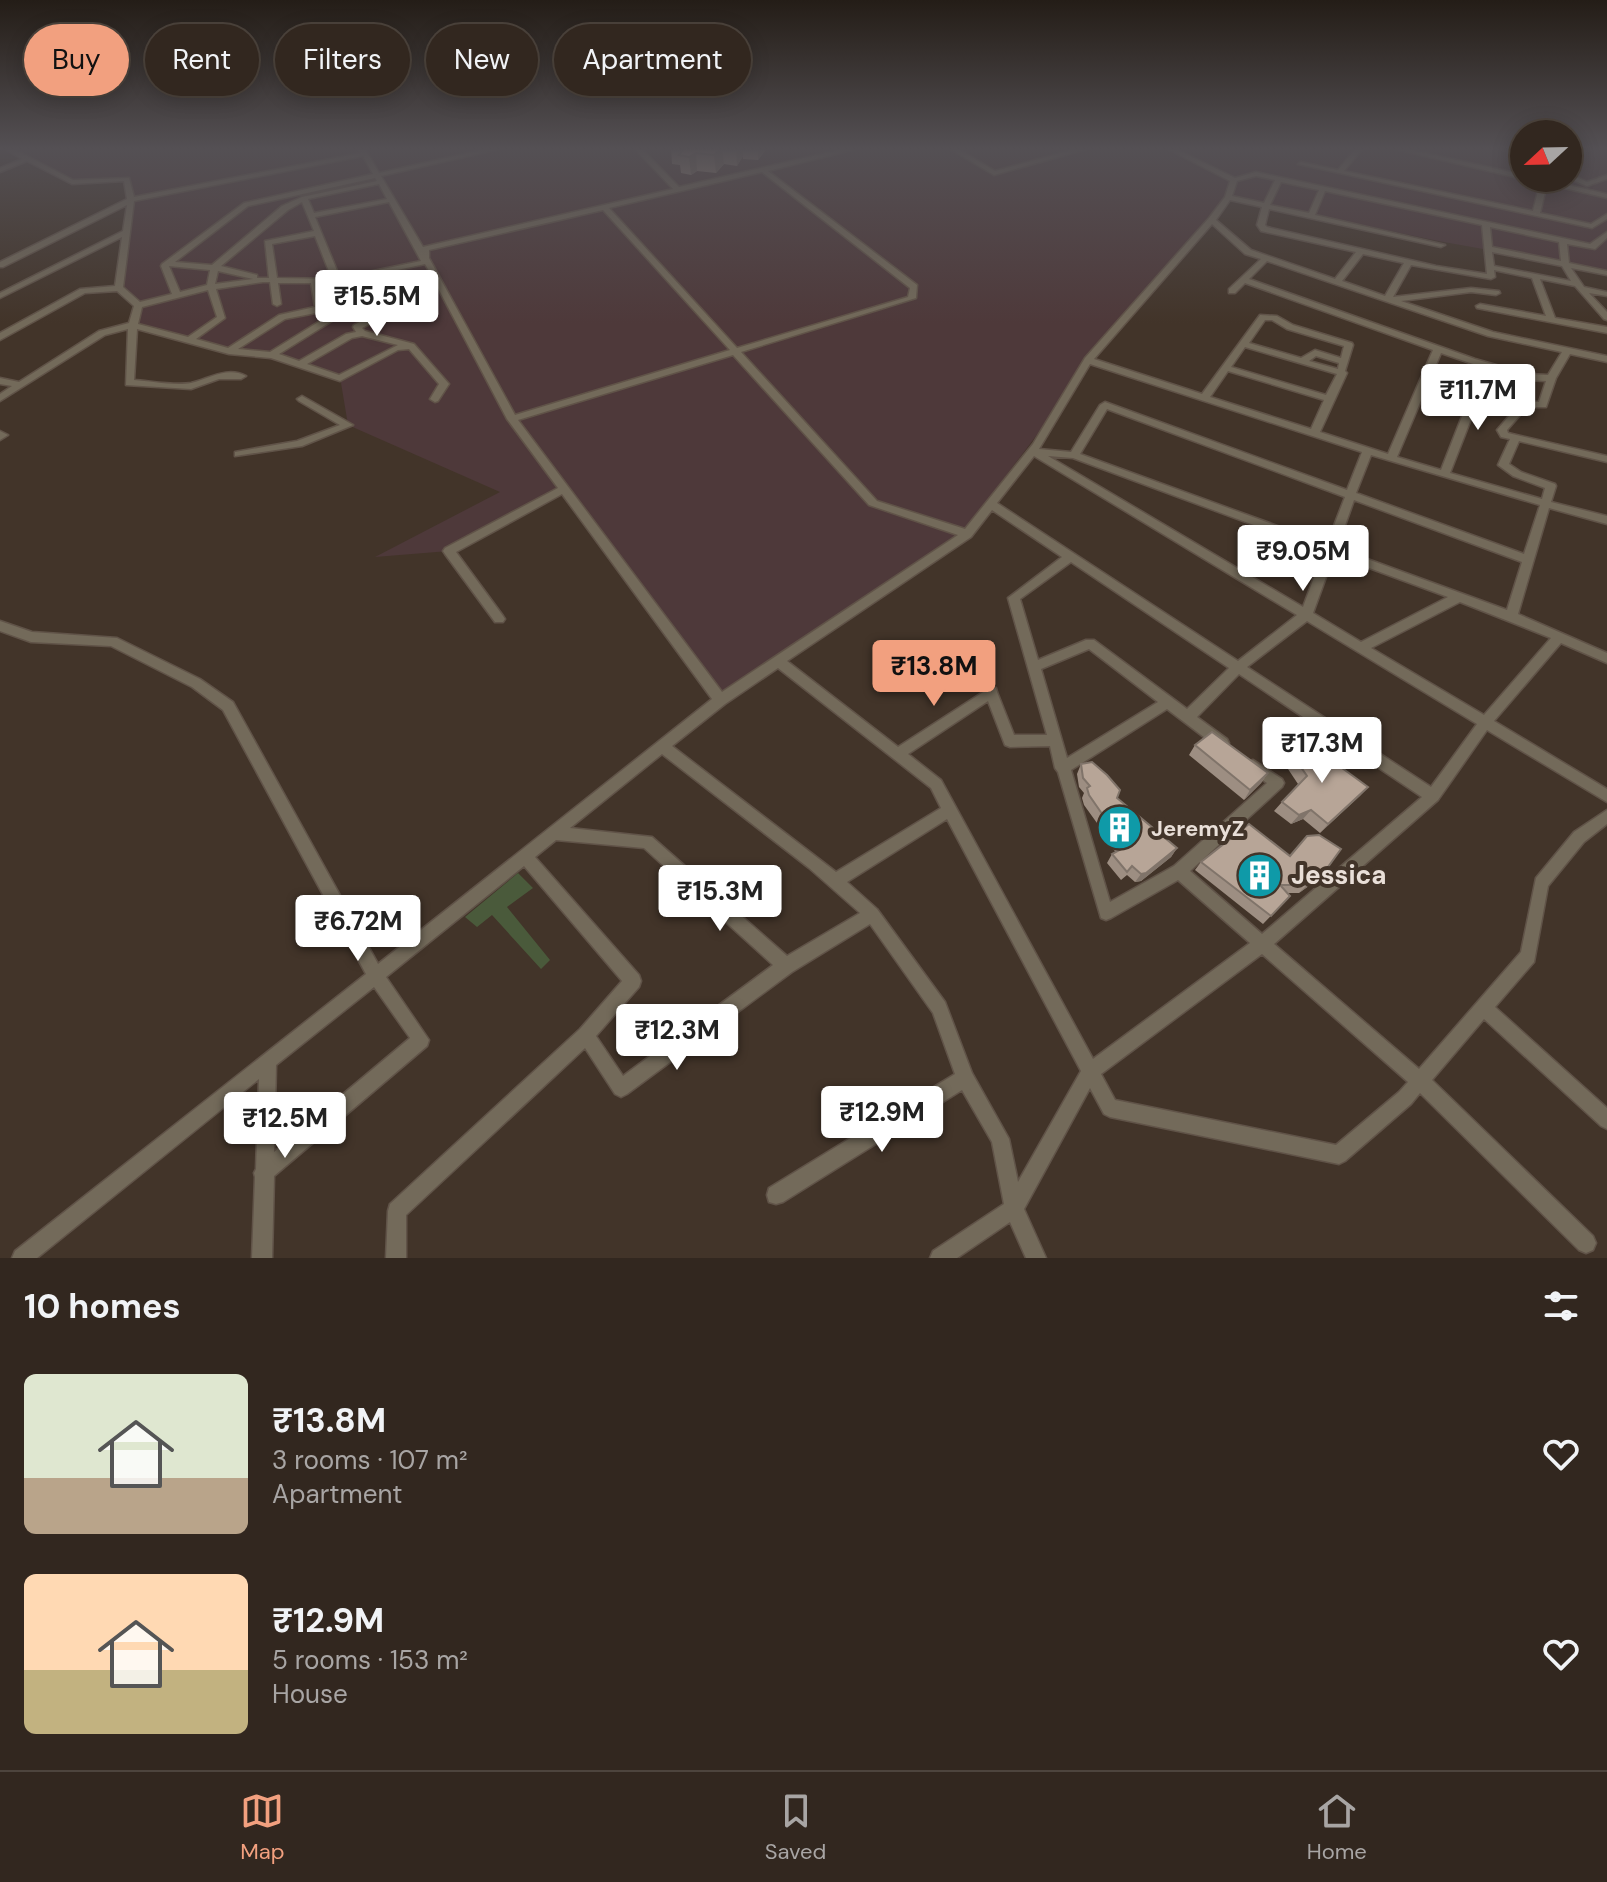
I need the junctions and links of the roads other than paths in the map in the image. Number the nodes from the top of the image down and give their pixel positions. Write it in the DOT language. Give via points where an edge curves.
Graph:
graph roads {
  1 [pos="119,206"];
  2 [pos="130,206"];
  3 [pos="244,206"];
  4 [pos="289,206"];
  5 [pos="307,206"];
  6 [pos="362,206"];
  7 [pos="394,206"];
  8 [pos="615,206"];
  9 [pos="809,206"];
  10 [pos="1222,206"];
  11 [pos="1266,206"];
  12 [pos="1315,206"];
  13 [pos="1403,206"];
  14 [pos="1497,206"];
  15 [pos="1538,206"];
  16 [pos="605,208"];
  17 [pos="1536,214"];
  18 [pos="311,216"];
  19 [pos="1311,216"];
  20 [pos="1607,216"];
  21 [pos="1212,220"];
  22 [pos="1486,224"];
  23 [pos="127,232"];
  24 [pos="317,233"];
  25 [pos="1607,234"];
  26 [pos="1563,241"];
  27 [pos="1441,245"];
  28 [pos="1489,249"];
  29 [pos="1361,251"];
  30 [pos="1266,258"];
  31 [pos="425,262"];
  32 [pos="1409,262"];
  33 [pos="168,264"];
  34 [pos="0,265"];
  35 [pos="1566,265"];
  36 [pos="1489,267"];
  37 [pos="214,268"];
  38 [pos="1607,273"];
  39 [pos="1470,275"];
  40 [pos="1535,276"];
  41 [pos="271,280"];
  42 [pos="315,280"];
  43 [pos="1244,280"];
  44 [pos="337,281"];
  45 [pos="1337,282"];
  46 [pos="440,284"];
  47 [pos="1579,286"];
  48 [pos="211,287"];
  49 [pos="119,288"];
  50 [pos="1232,291"];
  51 [pos="1452,292"];
  52 [pos="1496,293"];
  53 [pos="1607,294"];
  54 [pos="177,295"];
  55 [pos="0,296"];
  56 [pos="1291,297"];
  57 [pos="1387,300"];
  58 [pos="364,302"];
  59 [pos="277,304"];
  60 [pos="353,304"];
  61 [pos="138,305"];
  62 [pos="1480,306"];
  63 [pos="319,309"];
  64 [pos="1493,309"];
  65 [pos="1438,314"];
  66 [pos="1607,317"];
  67 [pos="1274,318"];
  68 [pos="1552,320"];
  69 [pos="133,325"];
  70 [pos="1607,330"];
  71 [pos="362,333"];
  72 [pos="0,337"];
  73 [pos="190,340"];
  74 [pos="1243,344"];
  75 [pos="411,346"];
  76 [pos="1438,349"];
  77 [pos="229,351"];
  78 [pos="735,351"];
  79 [pos="1567,351"];
  80 [pos="272,355"];
  81 [pos="1607,359"];
  82 [pos="1088,360"];
  83 [pos="1302,361"];
  84 [pos="1344,362"];
  85 [pos="299,365"];
  86 [pos="1484,365"];
  87 [pos="1226,368"];
  88 [pos="1342,373"];
  89 [pos="241,376"];
  90 [pos="1551,378"];
  91 [pos="0,381"];
  92 [pos="21,385"];
  93 [pos="0,398"];
  94 [pos="1204,398"];
  95 [pos="302,399"];
  96 [pos="435,399"];
  97 [pos="1329,399"];
  98 [pos="512,419"];
  99 [pos="1314,434"];
  100 [pos="1516,437"];
  101 [pos="1033,451"];
  102 [pos="1367,451"];
  103 [pos="239,454"];
  104 [pos="1074,455"];
  105 [pos="1391,459"];
  106 [pos="1607,459"];
  107 [pos="1444,475"];
  108 [pos="564,489"];
  109 [pos="1352,495"];
  110 [pos="991,504"];
  111 [pos="1545,504"];
  112 [pos="1607,520"];
  113 [pos="967,534"];
  114 [pos="1332,550"];
  115 [pos="1071,556"];
  116 [pos="1528,560"];
  117 [pos="1459,597"];
  118 [pos="1306,615"];
  119 [pos="1511,616"];
  120 [pos="499,619"];
  121 [pos="0,626"];
  122 [pos="1559,637"];
  123 [pos="1362,647"];
  124 [pos="1607,658"];
  125 [pos="778,661"];
  126 [pos="1034,667"];
  127 [pos="1238,667"];
  128 [pos="720,700"];
  129 [pos="1168,702"];
  130 [pos="1188,717"];
  131 [pos="1485,722"];
  132 [pos="1054,740"];
  133 [pos="661,746"];
  134 [pos="898,754"];
  135 [pos="1062,768"];
  136 [pos="1433,796"];
  137 [pos="1607,796"];
  138 [pos="950,810"];
  139 [pos="1607,816"];
  140 [pos="553,833"];
  141 [pos="525,856"];
  142 [pos="1179,871"];
  143 [pos="835,881"];
  144 [pos="872,914"];
  145 [pos="1262,944"];
  146 [pos="786,966"];
  147 [pos="375,975"];
  148 [pos="1483,1007"];
  149 [pos="586,1035"];
  150 [pos="268,1061"];
  151 [pos="1090,1071"];
  152 [pos="965,1078"];
  153 [pos="1420,1081"];
  154 [pos="1607,1120"];
  155 [pos="263,1173"];
  156 [pos="776,1195"];
  157 [pos="1014,1208"];
  158 [pos="1586,1243"];
  159 [pos="22,1258"];
  160 [pos="262,1258"];
  161 [pos="396,1258"];
  162 [pos="940,1258"];
  163 [pos="1036,1258"];
  1 -- 34 [label="street"];
  2 -- 23 [label="street"];
  3 -- 33 [label="street"];
  4 -- 37 [label="street"];
  5 -- 18 [label="street"];
  6 -- 18 [label="street"];
  7 -- 31 [label="street"];
  8 -- 16 [label="street"];
  9 -- 78 [label="street" via="914,287 912,298"];
  10 -- 21 [label="street"];
  11 -- 19 [label="street"];
  11 -- 29 [label="street" via="1264,229"];
  12 -- 19 [label="street"];
  13 -- 22 [label="street"];
  14 -- 17 [label="street"];
  15 -- 17 [label="street"];
  16 -- 31 [label="street" via="425,249"];
  16 -- 78 [label="street"];
  17 -- 20 [label="street" via="1592,226"];
  18 -- 24 [label="street"];
  19 -- 27 [label="street"];
  21 -- 30 [label="street" via="1248,252"];
  21 -- 82 [label="street"];
  22 -- 26 [label="street"];
  22 -- 28 [label="street"];
  23 -- 49 [label="street"];
  23 -- 55 [label="street"];
  24 -- 41 [label="street" via="268,243"];
  24 -- 44 [label="street"];
  25 -- 26 [label="street" via="1592,247"];
  26 -- 35 [label="street"];
  28 -- 35 [label="street"];
  28 -- 36 [label="street"];
  29 -- 32 [label="street"];
  29 -- 45 [label="street"];
  30 -- 43 [label="street"];
  30 -- 45 [label="street"];
  31 -- 44 [label="street"];
  31 -- 46 [label="street"];
  32 -- 39 [label="street"];
  32 -- 57 [label="street"];
  33 -- 37 [label="street"];
  33 -- 54 [label="street"];
  35 -- 38 [label="street"];
  35 -- 47 [label="street"];
  36 -- 39 [label="street" via="1491,277"];
  36 -- 40 [label="street"];
  37 -- 41 [label="street"];
  37 -- 48 [label="street"];
  39 -- 52 [label="street"];
  40 -- 47 [label="street"];
  40 -- 68 [label="street"];
  41 -- 42 [label="street"];
  41 -- 48 [label="street"];
  41 -- 59 [label="street"];
  42 -- 44 [label="street"];
  42 -- 63 [label="street"];
  43 -- 50 [label="street"];
  43 -- 56 [label="street"];
  45 -- 57 [label="street"];
  46 -- 71 [label="street" via="357,327"];
  46 -- 98 [label="street"];
  47 -- 53 [label="street"];
  47 -- 66 [label="street"];
  48 -- 54 [label="street"];
  48 -- 73 [label="street" via="221,318"];
  49 -- 61 [label="street"];
  49 -- 72 [label="street" via="83,291"];
  51 -- 52 [label="street"];
  51 -- 57 [label="street"];
  51 -- 65 [label="street"];
  52 -- 64 [label="street" via="1499,303"];
  54 -- 61 [label="street"];
  56 -- 67 [label="street"];
  56 -- 76 [label="street"];
  57 -- 65 [label="street"];
  58 -- 60 [label="street"];
  60 -- 63 [label="street"];
  60 -- 80 [label="street"];
  61 -- 69 [label="street"];
  62 -- 64 [label="street"];
  63 -- 77 [label="street" via="282,317"];
  64 -- 68 [label="street"];
  65 -- 79 [label="street" via="1491,334"];
  67 -- 74 [label="street" via="1263,317"];
  67 -- 84 [label="street" via="1349,345"];
  68 -- 70 [label="street"];
  69 -- 73 [label="street"];
  69 -- 89 [label="street" via="129,383 191,386 218,376"];
  69 -- 92 [label="street" via="102,333"];
  71 -- 75 [label="street"];
  71 -- 85 [label="street"];
  73 -- 77 [label="street"];
  74 -- 83 [label="street"];
  74 -- 87 [label="street"];
  75 -- 85 [label="street" via="396,348 340,378"];
  75 -- 96 [label="street" via="444,384"];
  76 -- 86 [label="street"];
  76 -- 105 [label="street"];
  77 -- 80 [label="street"];
  78 -- 98 [label="street"];
  78 -- 113 [label="street" via="873,503"];
  79 -- 81 [label="street"];
  79 -- 90 [label="street"];
  80 -- 85 [label="street"];
  82 -- 94 [label="street"];
  82 -- 101 [label="street"];
  83 -- 84 [label="street" via="1315,353"];
  83 -- 88 [label="street"];
  84 -- 88 [label="street"];
  86 -- 90 [label="street"];
  86 -- 107 [label="street"];
  87 -- 94 [label="street"];
  87 -- 97 [label="street"];
  88 -- 97 [label="street"];
  90 -- 100 [label="street" via="1543,405 1524,404 1502,430"];
  91 -- 92 [label="street"];
  92 -- 93 [label="street"];
  94 -- 99 [label="street"];
  95 -- 103 [label="street" via="348,425 299,444"];
  97 -- 99 [label="street"];
  98 -- 108 [label="street"];
  99 -- 102 [label="street"];
  100 -- 106 [label="street"];
  100 -- 111 [label="street" via="1503,465 1551,486"];
  101 -- 104 [label="street"];
  101 -- 110 [label="street"];
  101 -- 118 [label="street"];
  102 -- 105 [label="street"];
  102 -- 109 [label="street"];
  104 -- 109 [label="street" via="1105,405"];
  104 -- 114 [label="street"];
  105 -- 107 [label="street"];
  107 -- 111 [label="street"];
  108 -- 120 [label="street" via="449,551"];
  108 -- 128 [label="street"];
  109 -- 114 [label="street"];
  109 -- 116 [label="street"];
  110 -- 113 [label="street"];
  110 -- 115 [label="street"];
  111 -- 112 [label="street"];
  111 -- 116 [label="street"];
  113 -- 125 [label="street"];
  114 -- 117 [label="street"];
  114 -- 118 [label="street"];
  115 -- 126 [label="street" via="1014,598"];
  115 -- 127 [label="street"];
  116 -- 119 [label="street"];
  117 -- 119 [label="street"];
  117 -- 123 [label="street"];
  118 -- 123 [label="street"];
  118 -- 127 [label="street"];
  119 -- 122 [label="street"];
  121 -- 147 [label="street" via="31,637 113,641 196,683 228,706"];
  122 -- 124 [label="street"];
  122 -- 131 [label="street"];
  123 -- 131 [label="street"];
  125 -- 128 [label="street"];
  125 -- 134 [label="street"];
  126 -- 129 [label="street" via="1090,643"];
  126 -- 132 [label="street"];
  127 -- 130 [label="street"];
  127 -- 136 [label="street"];
  128 -- 133 [label="street"];
  129 -- 130 [label="street"];
  129 -- 135 [label="street"];
  130 -- 142 [label="street" via="1277,783"];
  131 -- 136 [label="street"];
  131 -- 137 [label="street"];
  132 -- 134 [label="street" via="1010,741 991,692"];
  132 -- 135 [label="street"];
  133 -- 140 [label="street"];
  133 -- 143 [label="street"];
  134 -- 138 [label="street" via="936,784"];
  135 -- 142 [label="street" via="1106,913"];
  136 -- 145 [label="street"];
  138 -- 143 [label="street"];
  138 -- 151 [label="street"];
  139 -- 148 [label="street" via="1579,837 1541,883 1528,956"];
  140 -- 141 [label="street"];
  140 -- 146 [label="street" via="647,842"];
  141 -- 147 [label="street"];
  141 -- 149 [label="street" via="633,981"];
  142 -- 145 [label="street"];
  143 -- 144 [label="street"];
  144 -- 146 [label="street"];
  144 -- 152 [label="street" via="939,1008"];
  145 -- 151 [label="street"];
  145 -- 153 [label="street"];
  146 -- 149 [label="street" via="621,1088"];
  147 -- 150 [label="street"];
  147 -- 155 [label="street" via="421,1040"];
  148 -- 153 [label="street"];
  148 -- 154 [label="street"];
  149 -- 161 [label="street" via="397,1211"];
  150 -- 155 [label="street"];
  150 -- 159 [label="street"];
  151 -- 153 [label="street" via="1110,1108 1339,1155"];
  151 -- 157 [label="street"];
  152 -- 156 [label="street"];
  152 -- 157 [label="street" via="1000,1139"];
  153 -- 158 [label="street"];
  155 -- 160 [label="street"];
  157 -- 162 [label="street"];
  157 -- 163 [label="street"];
}
